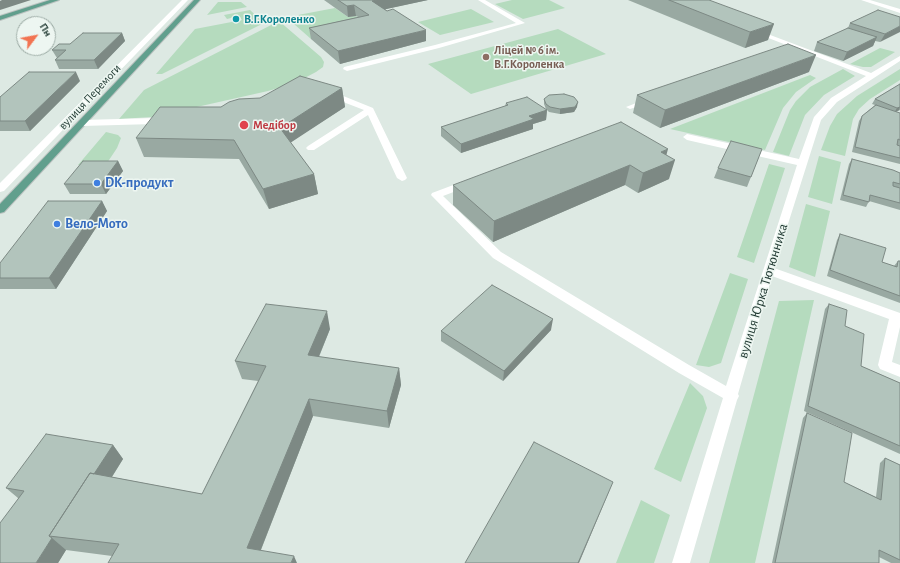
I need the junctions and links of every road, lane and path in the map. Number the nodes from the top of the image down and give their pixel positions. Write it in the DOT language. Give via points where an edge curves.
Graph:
graph roads {
  1 [pos="56,0"];
  2 [pos="185,0"];
  3 [pos="198,0"];
  4 [pos="481,0"];
  5 [pos="864,0"];
  6 [pos="900,11"];
  7 [pos="0,18"];
  8 [pos="747,28"];
  9 [pos="797,47"];
  10 [pos="782,52"];
  11 [pos="900,58"];
  12 [pos="347,69"];
  13 [pos="872,76"];
  14 [pos="320,90"];
  15 [pos="660,96"];
  16 [pos="630,107"];
  17 [pos="370,110"];
  18 [pos="176,116"];
  19 [pos="82,123"];
  20 [pos="687,137"];
  21 [pos="311,148"];
  22 [pos="802,163"];
  23 [pos="402,178"];
  24 [pos="480,179"];
  25 [pos="0,189"];
  26 [pos="0,210"];
  27 [pos="768,270"];
  28 [pos="898,317"];
  29 [pos="900,371"];
  30 [pos="732,396"];
  31 [pos="681,563"];
  1 -- 7 [label="main road"];
  2 -- 25 [label="street, вулиця Перемоги"];
  3 -- 19 [label="main road, вулиця Перемоги"];
  4 -- 12 [label="street" via="522,23"];
  5 -- 6 [label="street"];
  8 -- 9 [label="street"];
  9 -- 10 [label="street"];
  9 -- 13 [label="street"];
  11 -- 13 [label="street, вулиця Юрка Тютюнника"];
  13 -- 22 [label="street, вулиця Юрка Тютюнника" via="834,100 817,119"];
  14 -- 17 [label="street"];
  15 -- 16 [label="street"];
  17 -- 21 [label="street"];
  17 -- 23 [label="street"];
  18 -- 19 [label="street" via="154,121"];
  19 -- 26 [label="main road, вулиця Перемоги"];
  20 -- 22 [label="street"];
  22 -- 27 [label="street, вулиця Юрка Тютюнника"];
  24 -- 30 [label="street" via="436,195 497,255"];
  27 -- 28 [label="street"];
  27 -- 30 [label="street, вулиця Юрка Тютюнника"];
  28 -- 29 [label="street" via="885,365"];
  30 -- 31 [label="street, вулиця Юрка Тютюнника"];
}
